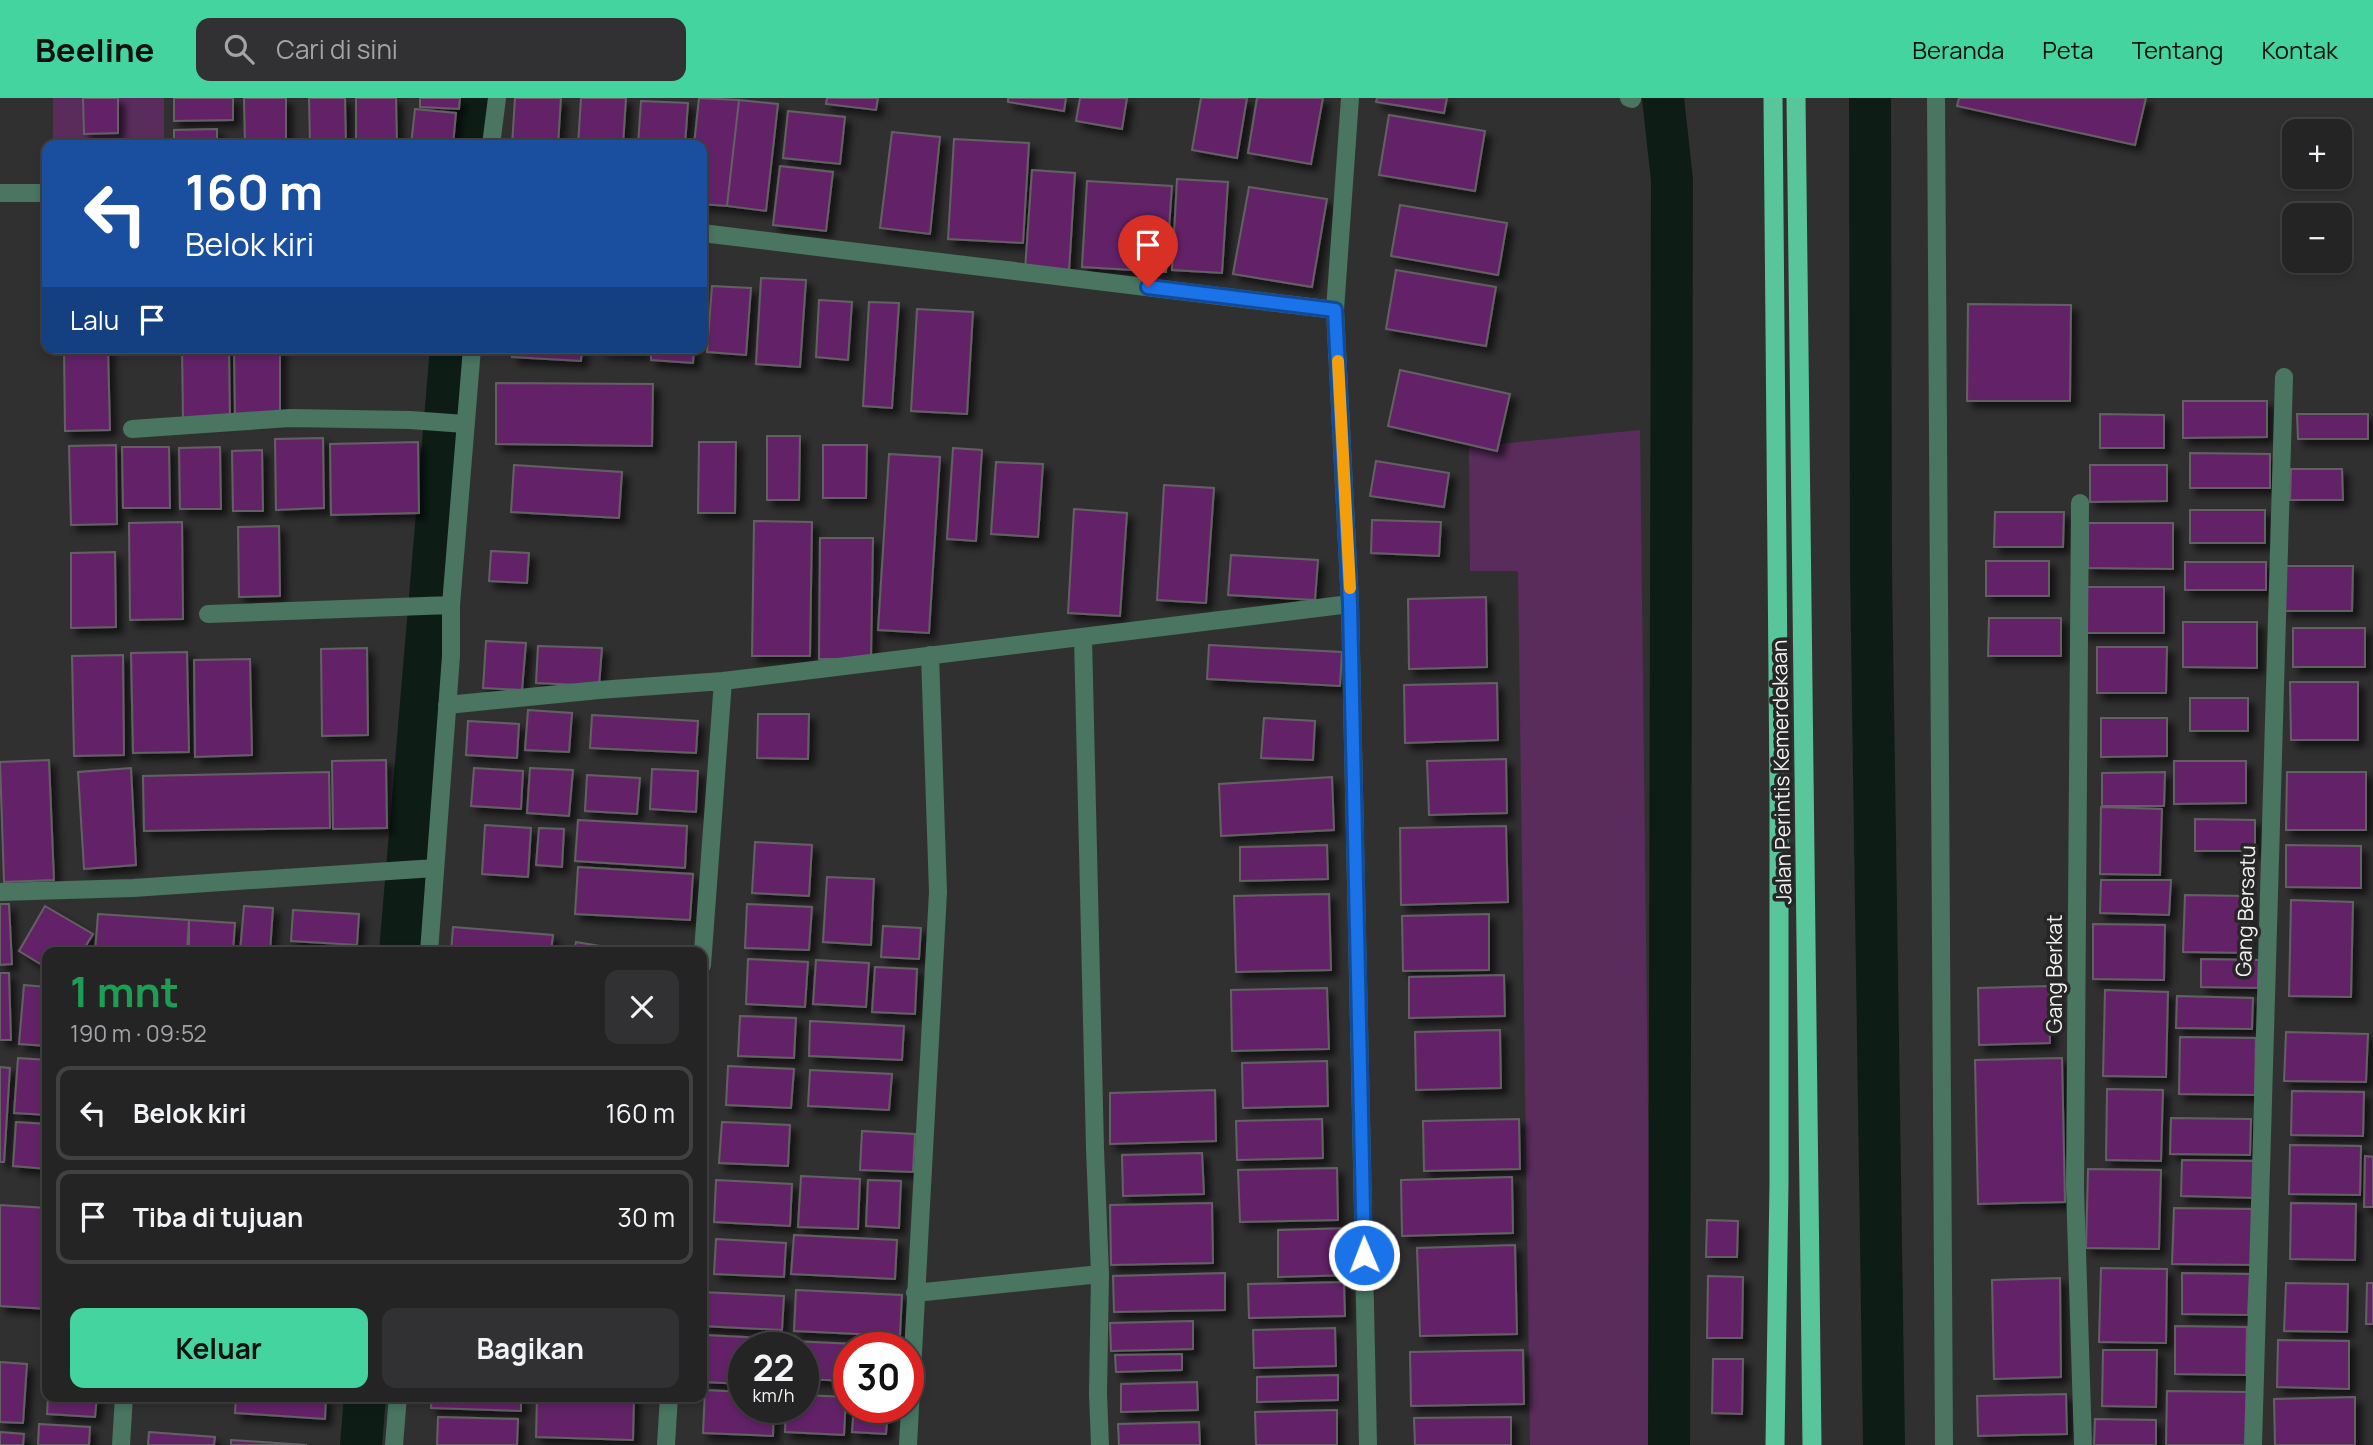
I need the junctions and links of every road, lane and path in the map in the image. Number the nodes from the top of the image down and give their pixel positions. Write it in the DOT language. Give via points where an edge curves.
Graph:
graph roads {
  1 [pos="497,98"];
  2 [pos="1350,98"];
  3 [pos="1773,98"];
  4 [pos="1796,98"];
  5 [pos="1937,98"];
  6 [pos="492,140"];
  7 [pos="0,193"];
  8 [pos="42,193"];
  9 [pos="707,234"];
  10 [pos="1335,310"];
  11 [pos="471,354"];
  12 [pos="2284,377"];
  13 [pos="460,424"];
  14 [pos="132,429"];
  15 [pos="2080,503"];
  16 [pos="1350,604"];
  17 [pos="444,605"];
  18 [pos="208,614"];
  19 [pos="1083,637"];
  20 [pos="930,655"];
  21 [pos="723,681"];
  22 [pos="447,705"];
  23 [pos="428,870"];
  24 [pos="0,892"];
  25 [pos="429,947"];
  26 [pos="703,947"];
  27 [pos="1100,1274"];
  28 [pos="915,1293"];
  29 [pos="124,1402"];
  30 [pos="398,1402"];
  31 [pos="669,1402"];
  32 [pos="121,1445"];
  33 [pos="394,1445"];
  34 [pos="666,1445"];
  35 [pos="908,1445"];
  36 [pos="1100,1445"];
  37 [pos="1368,1445"];
  38 [pos="1775,1445"];
  39 [pos="1812,1445"];
  40 [pos="1944,1445"];
  41 [pos="2083,1445"];
  42 [pos="2253,1445"];
  1 -- 6 [label="street"];
  2 -- 10 [label="street"];
  3 -- 38 [label="highway, Jalan Perintis Kemerdekaan" via="1779,776"];
  4 -- 39 [label="highway, Jalan Perintis Kemerdekaan"];
  5 -- 40 [label="street"];
  7 -- 8 [label="street"];
  9 -- 10 [label="street"];
  10 -- 16 [label="street"];
  11 -- 13 [label="street"];
  12 -- 42 [label="street, Gang Bersatu"];
  13 -- 14 [label="street" via="290,418"];
  13 -- 17 [label="street"];
  15 -- 41 [label="street, Gang Berkat" via="2075,1187"];
  16 -- 19 [label="street"];
  16 -- 37 [label="street"];
  17 -- 18 [label="street"];
  17 -- 22 [label="street" via="451,656"];
  19 -- 20 [label="street"];
  19 -- 27 [label="street"];
  20 -- 21 [label="street"];
  20 -- 28 [label="street" via="937,892"];
  21 -- 22 [label="street"];
  21 -- 26 [label="street"];
  22 -- 23 [label="street"];
  23 -- 24 [label="street"];
  23 -- 25 [label="street"];
  27 -- 28 [label="street"];
  27 -- 36 [label="street"];
  28 -- 35 [label="street"];
  29 -- 32 [label="street"];
  30 -- 33 [label="street"];
  31 -- 34 [label="street"];
}
